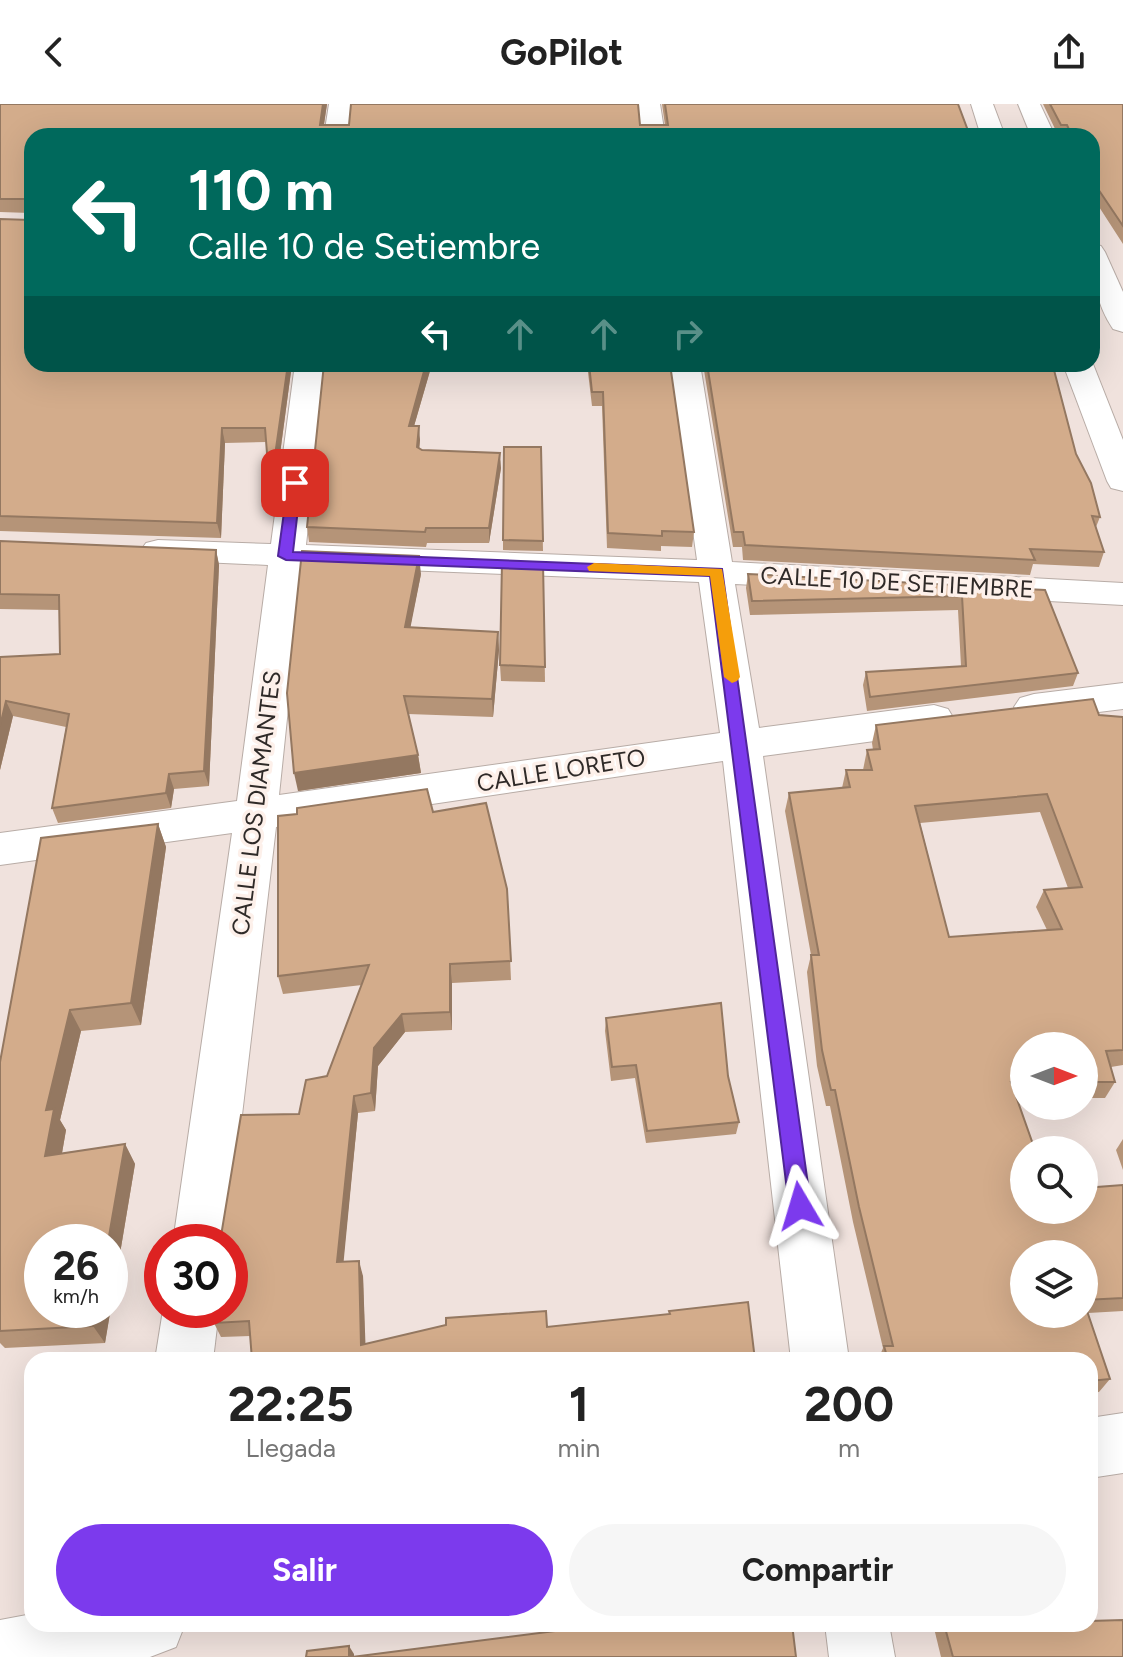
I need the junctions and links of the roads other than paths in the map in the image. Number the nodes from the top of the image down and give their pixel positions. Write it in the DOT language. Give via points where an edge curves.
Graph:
graph roads {
  1 [pos="340,104"];
  2 [pos="649,104"];
  3 [pos="982,104"];
  4 [pos="1029,104"];
  5 [pos="337,128"];
  6 [pos="652,128"];
  7 [pos="990,128"];
  8 [pos="1040,128"];
  9 [pos="1100,254"];
  10 [pos="1123,255"];
  11 [pos="1100,272"];
  12 [pos="1123,323"];
  13 [pos="309,372"];
  14 [pos="686,372"];
  15 [pos="1081,372"];
  16 [pos="1123,481"];
  17 [pos="127,549"];
  18 [pos="286,556"];
  19 [pos="716,572"];
  20 [pos="1123,594"];
  21 [pos="1123,696"];
  22 [pos="741,743"];
  23 [pos="256,816"];
  24 [pos="0,849"];
  25 [pos="202,1224"];
  26 [pos="188,1328"];
  27 [pos="185,1352"];
  28 [pos="819,1352"];
  29 [pos="1123,1443"];
  30 [pos="1098,1447"];
  31 [pos="109,1632"];
  32 [pos="150,1632"];
  33 [pos="858,1632"];
  34 [pos="0,1653"];
  35 [pos="145,1657"];
  36 [pos="862,1657"];
  1 -- 5 [label="street"];
  2 -- 6 [label="street"];
  3 -- 7 [label="street"];
  4 -- 8 [label="street"];
  9 -- 10 [label="street"];
  11 -- 12 [label="street"];
  13 -- 18 [label="street, CALLE LOS DIAMANTES"];
  14 -- 19 [label="street"];
  15 -- 16 [label="street"];
  17 -- 18 [label="street, CALLE 10 DE SETIEMBRE"];
  18 -- 19 [label="street, CALLE 10 DE SETIEMBRE"];
  18 -- 23 [label="street, CALLE LOS DIAMANTES"];
  19 -- 20 [label="street, CALLE 10 DE SETIEMBRE"];
  19 -- 22 [label="street"];
  21 -- 22 [label="street, CALLE LORETO"];
  22 -- 23 [label="street, CALLE LORETO"];
  22 -- 28 [label="street"];
  23 -- 24 [label="street, CALLE LORETO"];
  23 -- 25 [label="street, CALLE LOS DIAMANTES"];
  26 -- 27 [label="street"];
  29 -- 30 [label="street"];
  31 -- 34 [label="street"];
  32 -- 35 [label="street"];
  33 -- 36 [label="street"];
}
